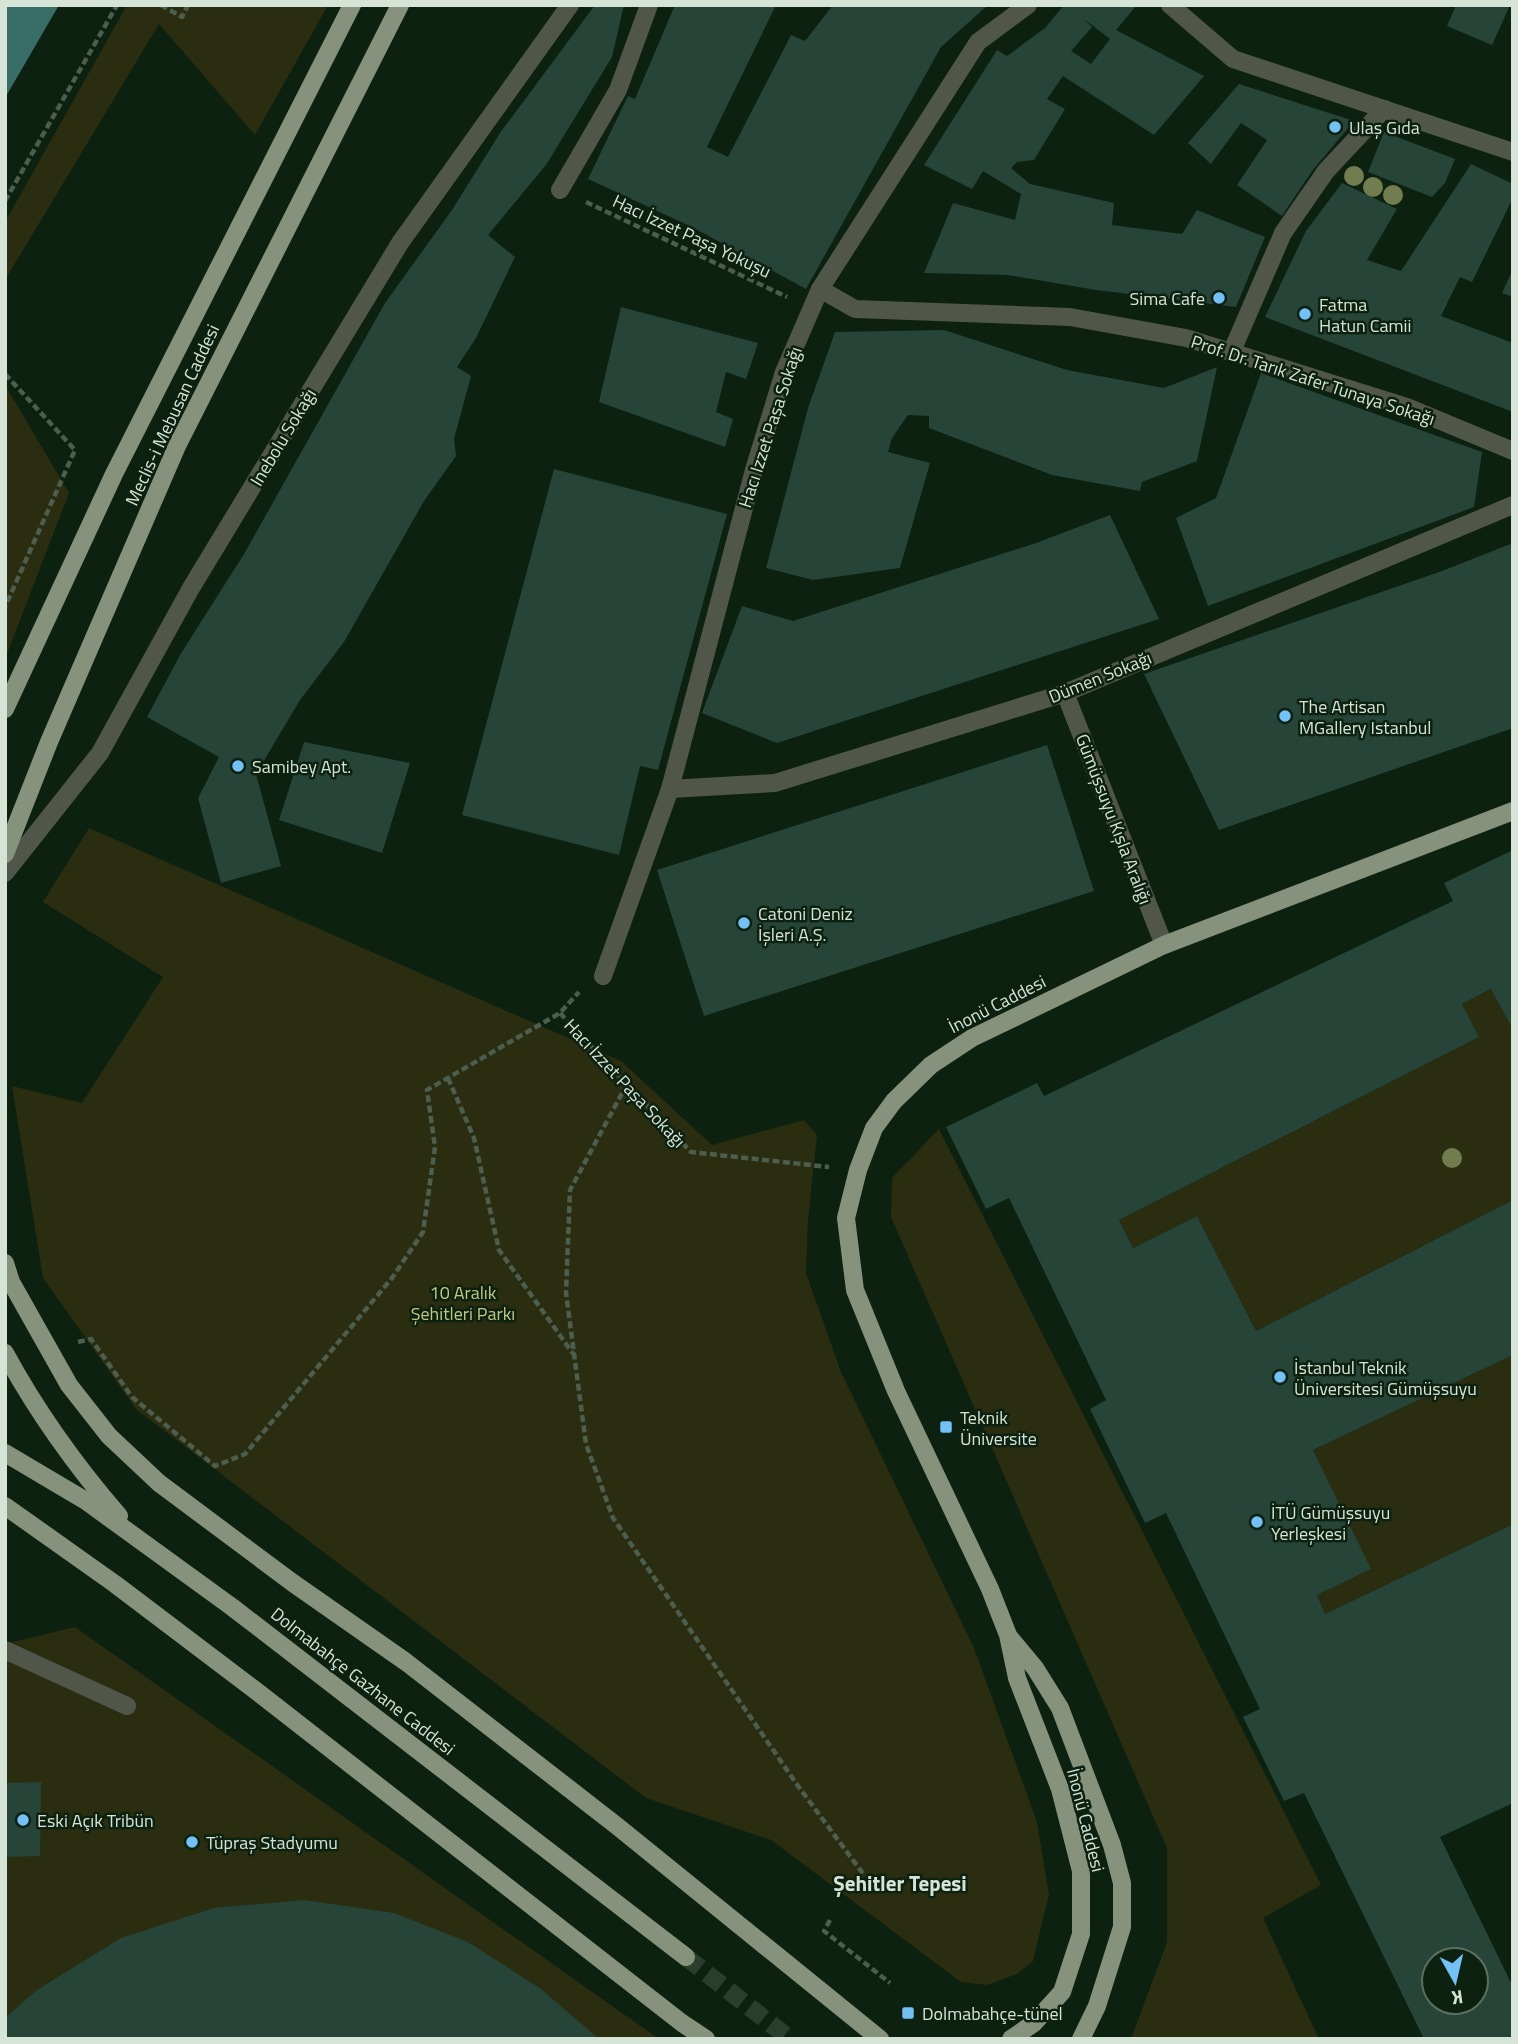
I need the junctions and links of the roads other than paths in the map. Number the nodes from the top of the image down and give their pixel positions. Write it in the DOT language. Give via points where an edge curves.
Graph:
graph roads {
  1 [pos="352,5"];
  2 [pos="400,5"];
  3 [pos="570,5"];
  4 [pos="649,5"];
  5 [pos="1028,5"];
  6 [pos="1170,5"];
  7 [pos="1384,109"];
  8 [pos="1513,152"];
  9 [pos="560,190"];
  10 [pos="820,289"];
  11 [pos="1232,351"];
  12 [pos="1513,451"];
  13 [pos="1513,505"];
  14 [pos="1065,694"];
  15 [pos="5,709"];
  16 [pos="670,789"];
  17 [pos="1513,811"];
  18 [pos="5,854"];
  19 [pos="5,873"];
  20 [pos="1164,945"];
  21 [pos="603,976"];
  22 [pos="5,1263"];
  23 [pos="5,1353"];
  24 [pos="5,1453"];
  25 [pos="5,1506"];
  26 [pos="140,1540"];
  27 [pos="1008,1635"];
  28 [pos="5,1650"];
  29 [pos="127,1706"];
  30 [pos="686,1957"];
  31 [pos="706,2039"];
  32 [pos="880,2039"];
  33 [pos="1011,2039"];
  34 [pos="1081,2039"];
  1 -- 15 [label="main road, Meclis-i Mebusan Caddesi" via="114,474"];
  2 -- 18 [label="main road, Meclis-i Mebusan Caddesi" via="177,446"];
  3 -- 19 [label="street, Inebolu Sokağı" via="400,243 191,587 100,753"];
  4 -- 9 [label="street" via="618,89"];
  5 -- 10 [label="street, Hacı Izzet Paşa Sokağı" via="978,42"];
  6 -- 7 [label="street" via="1233,59"];
  7 -- 8 [label="street"];
  7 -- 11 [label="street" via="1326,171 1283,233"];
  10 -- 11 [label="street, Prof. Dr. Tarık Zafer Tunaya Sokağı" via="855,309 1069,317"];
  10 -- 16 [label="street, Hacı Izzet Paşa Sokağı" via="784,372 754,470"];
  11 -- 12 [label="street, Prof. Dr. Tarık Zafer Tunaya Sokağı" via="1407,407"];
  13 -- 14 [label="street, Dümen Sokağı"];
  14 -- 16 [label="street, Dümen Sokağı" via="775,783"];
  14 -- 20 [label="street, Gümüşsuyu Kışla Aralığı"];
  16 -- 21 [label="street"];
  17 -- 20 [label="main road, İnonü Caddesi"];
  20 -- 27 [label="main road, İnonü Caddesi" via="972,1038 931,1065 874,1128 846,1218 855,1290 875,1344"];
  22 -- 32 [label="main road" via="11,1282 69,1385 109,1436 159,1483 406,1662"];
  23 -- 26 [label="main road" via="58,1440"];
  24 -- 26 [label="main road, Dolmabahçe Gazhane Caddesi" via="86,1501"];
  25 -- 31 [label="main road" via="255,1690"];
  26 -- 30 [label="main road, Dolmabahçe Gazhane Caddesi"];
  27 -- 33 [label="main road, İnonü Caddesi" via="1017,1678 1060,1790 1081,1871 1082,1902 1081,1934 1062,1992"];
  27 -- 34 [label="main road, İnonü Caddesi" via="1059,1708 1122,1883 1122,1927 1097,2006"];
  28 -- 29 [label="street"];
}
